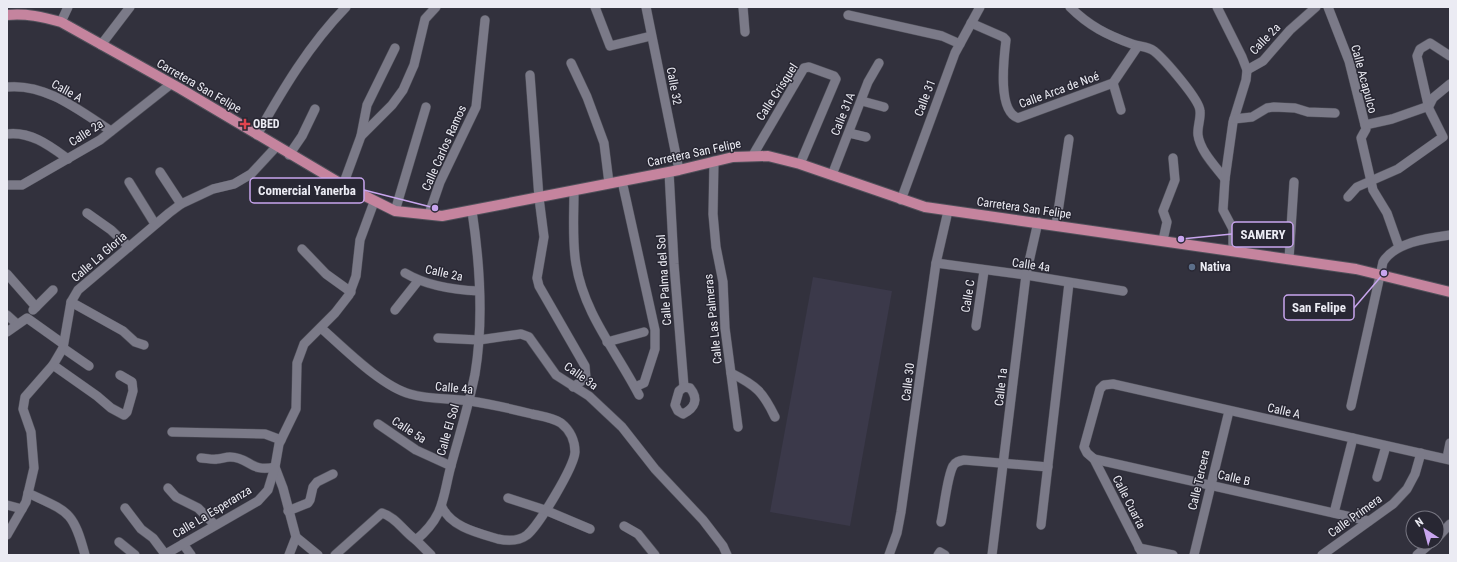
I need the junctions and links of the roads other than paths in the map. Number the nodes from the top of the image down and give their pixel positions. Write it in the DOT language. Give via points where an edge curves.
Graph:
graph roads {
  1 [pos="68,7"];
  2 [pos="130,7"];
  3 [pos="346,7"];
  4 [pos="436,7"];
  5 [pos="595,7"];
  6 [pos="646,7"];
  7 [pos="743,7"];
  8 [pos="1070,7"];
  9 [pos="1218,7"];
  10 [pos="1316,7"];
  11 [pos="1328,7"];
  12 [pos="978,8"];
  13 [pos="7,15"];
  14 [pos="848,15"];
  15 [pos="485,20"];
  16 [pos="61,22"];
  17 [pos="971,23"];
  18 [pos="745,32"];
  19 [pos="651,36"];
  20 [pos="101,44"];
  21 [pos="960,44"];
  22 [pos="1138,46"];
  23 [pos="395,48"];
  24 [pos="1450,56"];
  25 [pos="571,63"];
  26 [pos="879,63"];
  27 [pos="1247,70"];
  28 [pos="530,75"];
  29 [pos="1112,83"];
  30 [pos="170,84"];
  31 [pos="1450,84"];
  32 [pos="7,87"];
  33 [pos="862,101"];
  34 [pos="1429,106"];
  35 [pos="426,107"];
  36 [pos="884,107"];
  37 [pos="315,109"];
  38 [pos="1121,110"];
  39 [pos="1335,113"];
  40 [pos="1234,119"];
  41 [pos="1365,125"];
  42 [pos="111,131"];
  43 [pos="849,133"];
  44 [pos="7,134"];
  45 [pos="1446,134"];
  46 [pos="257,135"];
  47 [pos="361,136"];
  48 [pos="866,138"];
  49 [pos="1068,139"];
  50 [pos="276,147"];
  51 [pos="289,155"];
  52 [pos="752,155"];
  53 [pos="1172,158"];
  54 [pos="68,159"];
  55 [pos="714,161"];
  56 [pos="800,164"];
  57 [pos="674,171"];
  58 [pos="160,172"];
  59 [pos="832,175"];
  60 [pos="1224,179"];
  61 [pos="622,181"];
  62 [pos="1371,181"];
  63 [pos="129,182"];
  64 [pos="1294,182"];
  65 [pos="609,184"];
  66 [pos="7,185"];
  67 [pos="343,186"];
  68 [pos="574,191"];
  69 [pos="1348,197"];
  70 [pos="539,198"];
  71 [pos="901,200"];
  72 [pos="374,202"];
  73 [pos="181,204"];
  74 [pos="394,211"];
  75 [pos="472,211"];
  76 [pos="948,211"];
  77 [pos="87,213"];
  78 [pos="429,214"];
  79 [pos="1038,222"];
  80 [pos="155,224"];
  81 [pos="1056,225"];
  82 [pos="1450,235"];
  83 [pos="1163,240"];
  84 [pos="129,247"];
  85 [pos="1400,247"];
  86 [pos="302,250"];
  87 [pos="1233,250"];
  88 [pos="1289,259"];
  89 [pos="936,263"];
  90 [pos="984,271"];
  91 [pos="405,273"];
  92 [pos="7,274"];
  93 [pos="1026,275"];
  94 [pos="1379,276"];
  95 [pos="418,281"];
  96 [pos="1068,283"];
  97 [pos="53,290"];
  98 [pos="479,291"];
  99 [pos="1123,291"];
  100 [pos="351,292"];
  101 [pos="1450,292"];
  102 [pos="71,302"];
  103 [pos="36,307"];
  104 [pos="395,310"];
  105 [pos="7,315"];
  106 [pos="21,321"];
  107 [pos="976,326"];
  108 [pos="321,328"];
  109 [pos="7,332"];
  110 [pos="644,332"];
  111 [pos="438,338"];
  112 [pos="479,340"];
  113 [pos="607,342"];
  114 [pos="63,346"];
  115 [pos="144,346"];
  116 [pos="53,365"];
  117 [pos="89,366"];
  118 [pos="732,374"];
  119 [pos="120,375"];
  120 [pos="1113,384"];
  121 [pos="573,387"];
  122 [pos="684,387"];
  123 [pos="469,401"];
  124 [pos="1351,406"];
  125 [pos="1229,410"];
  126 [pos="775,417"];
  127 [pos="378,424"];
  128 [pos="738,427"];
  129 [pos="172,432"];
  130 [pos="1353,438"];
  131 [pos="281,440"];
  132 [pos="1450,444"];
  133 [pos="1386,446"];
  134 [pos="1421,454"];
  135 [pos="201,458"];
  136 [pos="1094,459"];
  137 [pos="1448,459"];
  138 [pos="1004,464"];
  139 [pos="450,466"];
  140 [pos="275,467"];
  141 [pos="1048,467"];
  142 [pos="333,474"];
  143 [pos="1376,477"];
  144 [pos="1210,485"];
  145 [pos="168,488"];
  146 [pos="28,493"];
  147 [pos="508,498"];
  148 [pos="7,505"];
  149 [pos="442,507"];
  150 [pos="125,508"];
  151 [pos="22,509"];
  152 [pos="545,510"];
  153 [pos="288,511"];
  154 [pos="1334,513"];
  155 [pos="1369,521"];
  156 [pos="941,522"];
  157 [pos="215,525"];
  158 [pos="1041,525"];
  159 [pos="624,526"];
  160 [pos="590,528"];
  161 [pos="7,535"];
  162 [pos="296,537"];
  163 [pos="416,540"];
  164 [pos="119,542"];
  165 [pos="183,544"];
  166 [pos="1141,552"];
  167 [pos="85,555"];
  168 [pos="135,555"];
  169 [pos="165,555"];
  170 [pos="191,555"];
  171 [pos="289,555"];
  172 [pos="318,555"];
  173 [pos="335,555"];
  174 [pos="431,555"];
  175 [pos="655,555"];
  176 [pos="727,555"];
  177 [pos="889,555"];
  178 [pos="938,555"];
  179 [pos="945,555"];
  180 [pos="992,555"];
  181 [pos="1173,555"];
  182 [pos="1194,555"];
  183 [pos="1322,555"];
  1 -- 16 [label="street"];
  2 -- 20 [label="street"];
  3 -- 46 [label="street" via="310,48"];
  4 -- 47 [label="street" via="425,19 414,65 403,90"];
  5 -- 19 [label="street" via="610,46"];
  6 -- 19 [label="street, Calle 32"];
  7 -- 18 [label="street"];
  8 -- 22 [label="street" via="1084,21 1106,34"];
  9 -- 27 [label="street"];
  10 -- 27 [label="street, Calle 2a" via="1290,30 1263,61"];
  11 -- 41 [label="street, Calle Acapulco" via="1349,61"];
  12 -- 17 [label="street, Calle 31"];
  13 -- 16 [label="main road, Carretera San Felipe" via="40,16"];
  14 -- 21 [label="street" via="942,36"];
  15 -- 78 [label="street, Calle Carlos Ramos" via="476,107 442,177"];
  16 -- 20 [label="main road, Carretera San Felipe"];
  17 -- 21 [label="street, Calle 31"];
  17 -- 29 [label="street, Calle Arca de Noé" via="1006,40 1002,82 1006,102 1018,118"];
  19 -- 57 [label="street, Calle 32"];
  20 -- 30 [label="main road, Carretera San Felipe"];
  21 -- 71 [label="street, Calle 31"];
  22 -- 29 [label="street, Calle Arca de Noé"];
  22 -- 60 [label="street" via="1146,46 1155,52 1195,97 1200,110 1198,135 1203,149"];
  23 -- 47 [label="street" via="367,105"];
  24 -- 34 [label="street" via="1430,43 1420,49 1417,56"];
  25 -- 65 [label="street" via="604,143"];
  26 -- 33 [label="street, Calle 31A" via="868,82"];
  27 -- 40 [label="street"];
  28 -- 70 [label="street"];
  29 -- 38 [label="street"];
  30 -- 42 [label="street, Calle 2a"];
  30 -- 46 [label="main road, Carretera San Felipe"];
  31 -- 34 [label="street" via="1433,98"];
  32 -- 42 [label="street, Calle A" via="42,90"];
  33 -- 36 [label="street"];
  33 -- 43 [label="street, Calle 31A"];
  34 -- 41 [label="street"];
  34 -- 45 [label="street"];
  35 -- 74 [label="street"];
  37 -- 51 [label="street"];
  39 -- 40 [label="street" via="1274,107 1267,108 1252,118"];
  40 -- 60 [label="street"];
  41 -- 62 [label="street, Calle Acapulco" via="1366,129 1361,138"];
  42 -- 54 [label="street, Calle 2a"];
  43 -- 48 [label="street"];
  43 -- 59 [label="street, Calle 31A"];
  44 -- 54 [label="street" via="45,142"];
  45 -- 62 [label="street" via="1398,169"];
  46 -- 50 [label="main road, Carretera San Felipe"];
  47 -- 67 [label="street"];
  49 -- 81 [label="street"];
  50 -- 51 [label="main road, Carretera San Felipe"];
  50 -- 73 [label="street, Calle La Gloria" via="251,174 234,184 213,189"];
  51 -- 67 [label="main road, Carretera San Felipe"];
  52 -- 55 [label="main road, Carretera San Felipe"];
  52 -- 56 [label="main road, Carretera San Felipe"];
  52 -- 56 [label="street, Calle Crisquel" via="804,68 809,67 836,79"];
  53 -- 83 [label="street" via="1175,180 1163,212 1167,222"];
  54 -- 66 [label="street, Calle 2a" via="22,185"];
  55 -- 57 [label="main road, Carretera San Felipe"];
  55 -- 118 [label="street, Calle Las Palmeras" via="713,214"];
  56 -- 59 [label="main road, Carretera San Felipe"];
  57 -- 61 [label="main road, Carretera San Felipe"];
  57 -- 122 [label="street, Calle Palma del Sol" via="674,264"];
  58 -- 73 [label="street"];
  59 -- 71 [label="main road, Carretera San Felipe"];
  60 -- 87 [label="street" via="1223,210 1233,229"];
  61 -- 65 [label="main road, Carretera San Felipe"];
  61 -- 113 [label="street" via="655,330 655,349 644,383 637,391"];
  62 -- 69 [label="street" via="1357,187"];
  62 -- 85 [label="street, Calle Acapulco"];
  63 -- 80 [label="street"];
  64 -- 88 [label="street"];
  65 -- 68 [label="main road, Carretera San Felipe"];
  67 -- 72 [label="main road, Carretera San Felipe"];
  68 -- 70 [label="main road, Carretera San Felipe"];
  68 -- 113 [label="street" via="576,264 593,317"];
  70 -- 75 [label="main road, Carretera San Felipe"];
  70 -- 121 [label="street" via="544,237 537,278 539,286 578,351 587,375 584,381"];
  71 -- 76 [label="main road, Carretera San Felipe"];
  72 -- 74 [label="main road, Carretera San Felipe"];
  72 -- 100 [label="street, Calle La Esperanza" via="360,240 356,276"];
  73 -- 80 [label="street, Calle La Gloria"];
  74 -- 78 [label="main road, Carretera San Felipe"];
  75 -- 78 [label="main road, Carretera San Felipe" via="442,216"];
  75 -- 98 [label="street, Calle El Sol" via="479,259"];
  76 -- 79 [label="main road, Carretera San Felipe"];
  76 -- 89 [label="street, Calle 30"];
  77 -- 84 [label="street"];
  79 -- 81 [label="main road, Carretera San Felipe"];
  79 -- 93 [label="street, Calle 1a"];
  80 -- 84 [label="street, Calle La Gloria"];
  81 -- 83 [label="main road, Carretera San Felipe"];
  82 -- 85 [label="street"];
  83 -- 87 [label="main road, Carretera San Felipe"];
  84 -- 102 [label="street, Calle La Gloria" via="78,290"];
  85 -- 94 [label="street" via="1387,255"];
  86 -- 100 [label="street" via="326,274"];
  87 -- 88 [label="main road, Carretera San Felipe"];
  88 -- 94 [label="main road, Carretera San Felipe" via="1356,269"];
  89 -- 90 [label="street, Calle 4a"];
  89 -- 177 [label="street, Calle 30" via="902,512"];
  90 -- 93 [label="street, Calle 4a"];
  90 -- 107 [label="street, Calle C"];
  91 -- 95 [label="street, Calle 2a"];
  92 -- 103 [label="street"];
  93 -- 96 [label="street, Calle 4a"];
  93 -- 138 [label="street, Calle 1a"];
  94 -- 101 [label="main road, Carretera San Felipe"];
  94 -- 124 [label="street"];
  95 -- 98 [label="street, Calle 2a"];
  95 -- 104 [label="street"];
  96 -- 99 [label="street, Calle 4a"];
  96 -- 141 [label="street"];
  97 -- 103 [label="street"];
  98 -- 112 [label="street, Calle El Sol"];
  100 -- 108 [label="street, Calle La Esperanza"];
  102 -- 114 [label="street, Calle La Gloria"];
  102 -- 115 [label="street" via="123,331"];
  103 -- 106 [label="street"];
  105 -- 106 [label="street"];
  106 -- 109 [label="street"];
  106 -- 114 [label="street" via="30,319"];
  108 -- 123 [label="street, Calle 4a" via="392,387 427,398"];
  108 -- 131 [label="street, Calle La Esperanza" via="304,344 297,363 296,409"];
  110 -- 113 [label="street"];
  111 -- 112 [label="street, Calle 3a"];
  112 -- 121 [label="street, Calle 3a" via="521,334 529,337 556,375"];
  112 -- 123 [label="street, Calle El Sol"];
  114 -- 116 [label="street, Calle La Gloria"];
  114 -- 117 [label="street"];
  116 -- 119 [label="street" via="124,415 133,391 132,382"];
  116 -- 146 [label="street, Calle La Gloria" via="25,397 23,409 31,432 34,468"];
  118 -- 126 [label="street" via="750,383 763,394"];
  118 -- 128 [label="street, Calle Las Palmeras"];
  120 -- 125 [label="street, Calle A"];
  120 -- 136 [label="street, Calle Cuarta" via="1104,385 1100,389 1087,433 1084,447"];
  121 -- 176 [label="street, Calle 3a" via="597,403 622,427 655,469 703,520"];
  123 -- 139 [label="street, Calle El Sol"];
  123 -- 152 [label="street, Calle 4a" via="561,422 572,437 575,452 573,462"];
  125 -- 130 [label="street, Calle A"];
  125 -- 144 [label="street, Calle Tercera"];
  127 -- 139 [label="street, Calle 5a" via="416,450"];
  129 -- 131 [label="street" via="265,434"];
  130 -- 133 [label="street, Calle A"];
  130 -- 154 [label="street"];
  131 -- 140 [label="street, Calle La Esperanza"];
  132 -- 137 [label="street"];
  133 -- 134 [label="street, Calle A"];
  133 -- 143 [label="street"];
  134 -- 137 [label="street, Calle A"];
  134 -- 155 [label="street, Calle Primera" via="1407,489 1380,515"];
  135 -- 140 [label="street" via="217,460 230,457 264,470"];
  136 -- 144 [label="street, Calle B"];
  136 -- 166 [label="street, Calle Cuarta"];
  138 -- 141 [label="street"];
  138 -- 156 [label="street" via="964,460 953,466"];
  138 -- 180 [label="street, Calle 1a"];
  139 -- 149 [label="street, Calle El Sol"];
  140 -- 153 [label="street"];
  140 -- 157 [label="street, Calle La Esperanza" via="268,490 258,501"];
  141 -- 158 [label="street"];
  142 -- 153 [label="street" via="317,482 308,503"];
  144 -- 154 [label="street, Calle B"];
  144 -- 182 [label="street, Calle Tercera"];
  145 -- 157 [label="street" via="176,497 198,508"];
  146 -- 151 [label="street, Calle La Gloria"];
  146 -- 167 [label="street" via="67,513 76,525"];
  147 -- 152 [label="street"];
  148 -- 151 [label="street"];
  149 -- 152 [label="street" via="449,518 459,524 504,541 526,536"];
  149 -- 163 [label="street, Calle El Sol" via="431,526"];
  150 -- 169 [label="street"];
  151 -- 161 [label="street, Calle La Gloria"];
  152 -- 160 [label="street"];
  153 -- 162 [label="street"];
  154 -- 155 [label="street, Calle B"];
  155 -- 183 [label="street, Calle Primera"];
  157 -- 165 [label="street, Calle La Esperanza"];
  159 -- 175 [label="street" via="638,534"];
  162 -- 171 [label="street"];
  162 -- 172 [label="street"];
  163 -- 173 [label="street" via="388,514 382,513"];
  163 -- 174 [label="street"];
  164 -- 168 [label="street"];
  165 -- 169 [label="street, Calle La Esperanza"];
  165 -- 170 [label="street"];
  166 -- 181 [label="street"];
  178 -- 179 [label="street" via="940,552"];
}
